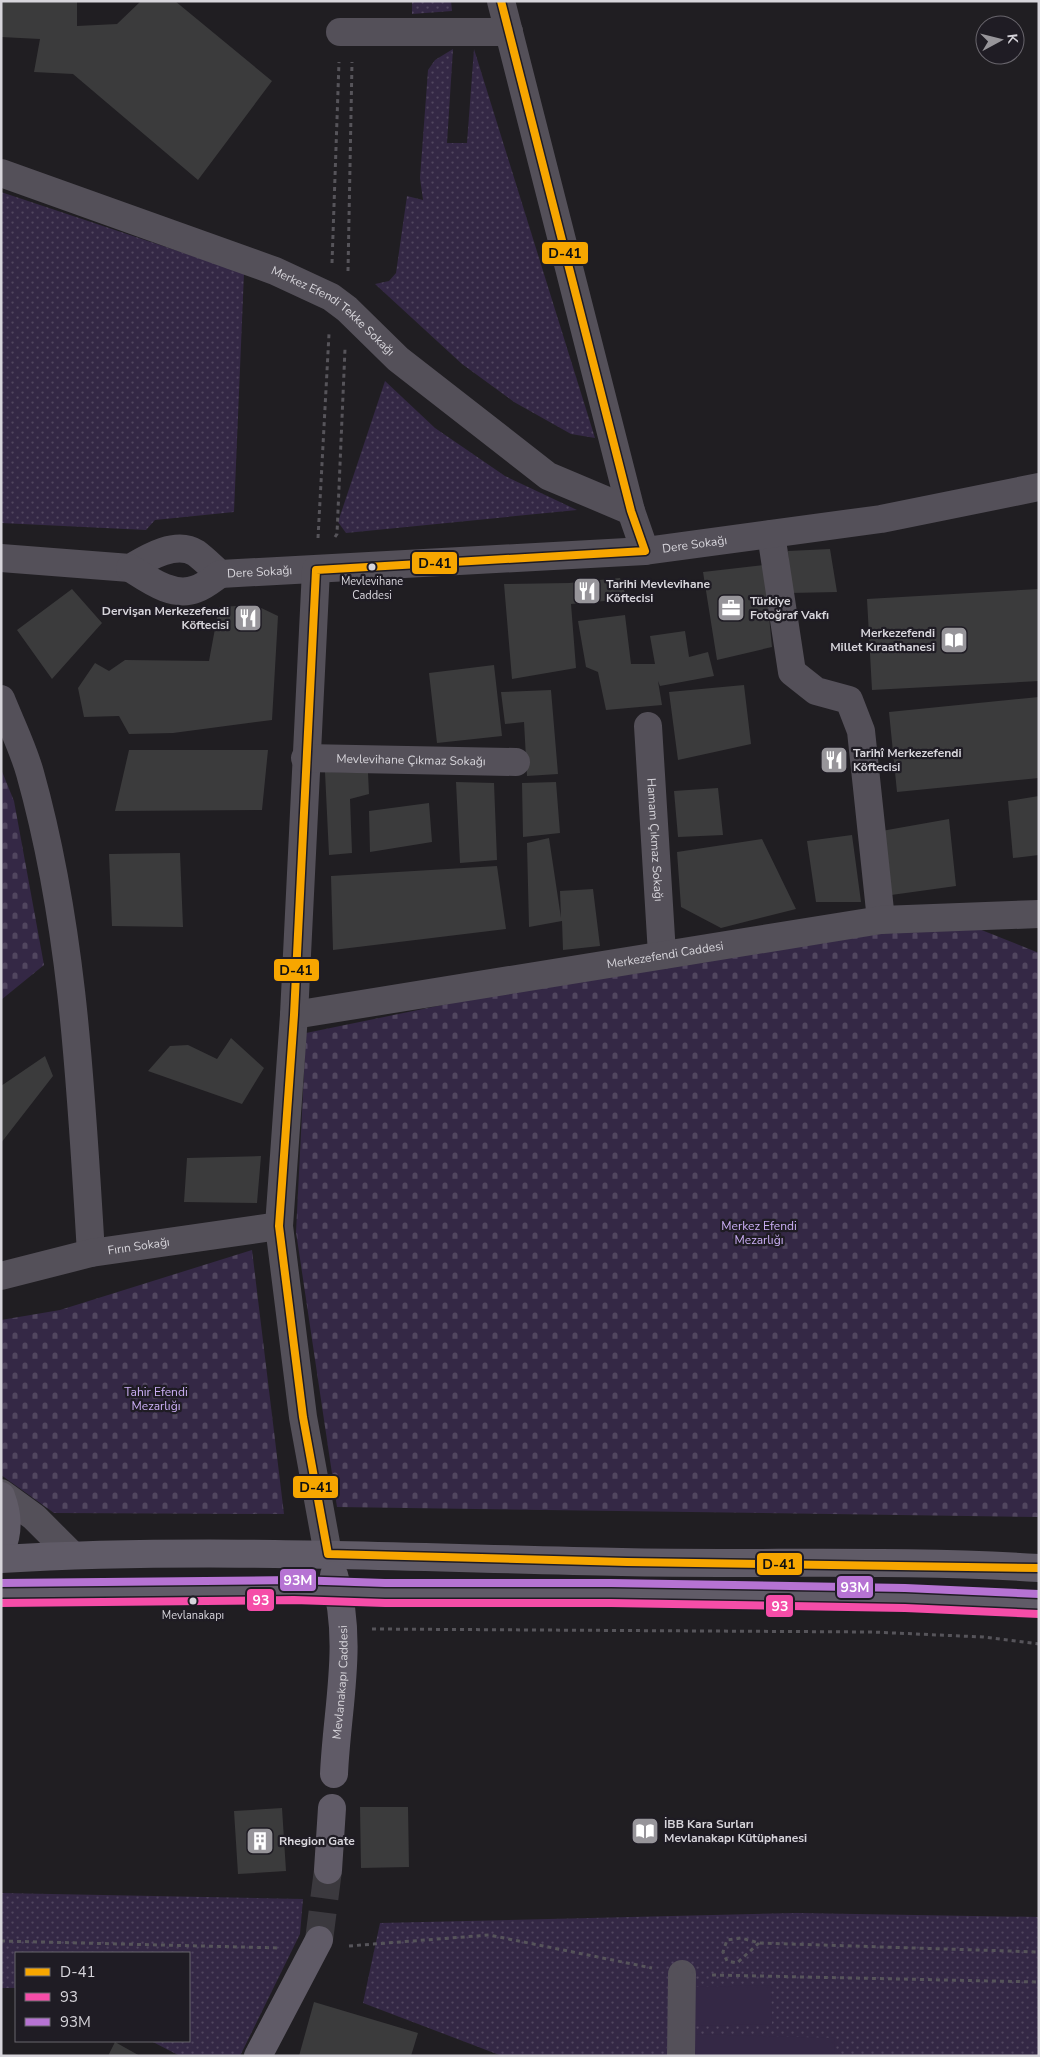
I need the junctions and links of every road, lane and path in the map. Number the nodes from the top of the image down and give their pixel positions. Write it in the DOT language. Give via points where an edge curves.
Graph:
graph roads {
  1 [pos="501,1"];
  2 [pos="340,32"];
  3 [pos="509,32"];
  4 [pos="1,172"];
  5 [pos="1039,488"];
  6 [pos="631,511"];
  7 [pos="771,534"];
  8 [pos="645,551"];
  9 [pos="1,558"];
  10 [pos="130,568"];
  11 [pos="316,570"];
  12 [pos="220,574"];
  13 [pos="1,699"];
  14 [pos="648,726"];
  15 [pos="305,758"];
  16 [pos="516,762"];
  17 [pos="1039,914"];
  18 [pos="881,920"];
  19 [pos="662,954"];
  20 [pos="294,1015"];
  21 [pos="279,1226"];
  22 [pos="91,1253"];
  23 [pos="1,1276"];
  24 [pos="1,1495"];
  25 [pos="1,1550"];
  26 [pos="328,1554"];
  27 [pos="72,1555"];
  28 [pos="1,1559"];
  29 [pos="1039,1568"];
  30 [pos="339,1591"];
  31 [pos="95,1592"];
  32 [pos="1,1593"];
  33 [pos="1039,1604"];
  34 [pos="344,1629"];
  35 [pos="1039,1644"];
  36 [pos="334,1774"];
  37 [pos="332,1808"];
  38 [pos="328,1870"];
  39 [pos="1,1941"];
  40 [pos="759,1943"];
  41 [pos="316,1945"];
  42 [pos="1039,1952"];
  43 [pos="682,1974"];
  44 [pos="1039,1982"];
  45 [pos="258,2056"];
  46 [pos="681,2056"];
  1 -- 3 [label="street"];
  2 -- 3 [label="street"];
  3 -- 6 [label="street"];
  4 -- 6 [label="street, Merkez Efendi Tekke Sokağı" via="275,270 331,297 347,308 398,359 548,476"];
  5 -- 7 [label="street, Dere Sokağı" via="881,519"];
  6 -- 8 [label="street"];
  7 -- 8 [label="street, Dere Sokağı"];
  7 -- 18 [label="street" via="792,672 816,691 849,700 861,731"];
  8 -- 11 [label="street, Dere Sokağı"];
  9 -- 10 [label="street"];
  10 -- 12 [label="street" via="158,585 182,592 197,589"];
  10 -- 12 [label="street, Dere Sokağı" via="148,557 172,549 194,552"];
  11 -- 12 [label="street, Dere Sokağı"];
  11 -- 15 [label="street"];
  13 -- 22 [label="street" via="30,772 54,872 72,996"];
  14 -- 19 [label="street, Hamam Çıkmaz Sokağı"];
  15 -- 16 [label="street, Mevlevihane Çıkmaz Sokağı"];
  15 -- 20 [label="street"];
  17 -- 18 [label="street, Merkezefendi Caddesi"];
  18 -- 19 [label="street, Merkezefendi Caddesi"];
  19 -- 20 [label="street, Merkezefendi Caddesi"];
  20 -- 21 [label="street"];
  21 -- 22 [label="street, Fırın Sokağı"];
  21 -- 26 [label="street" via="303,1417"];
  22 -- 23 [label="street, Fırın Sokağı"];
  24 -- 25 [label="main road" via="7,1512 7,1532"];
  24 -- 27 [label="street" via="34,1517"];
  26 -- 27 [label="main road"];
  26 -- 29 [label="main road"];
  26 -- 30 [label="main road, Mevlanakapı Caddesi"];
  27 -- 28 [label="main road"];
  27 -- 31 [label="main road"];
  30 -- 31 [label="main road"];
  30 -- 33 [label="main road" via="905,1598"];
  30 -- 34 [label="main road, Mevlanakapı Caddesi"];
  31 -- 32 [label="main road"];
  34 -- 35 [label="path" via="872,1632 984,1637"];
  34 -- 36 [label="main road, Mevlanakapı Caddesi" via="346,1650"];
  37 -- 38 [label="main road"];
  39 -- 41 [label="path"];
  40 -- 40 [label="path" via="741,1938 727,1940 723,1952 727,1961 737,1963"];
  40 -- 42 [label="path"];
  41 -- 43 [label="path" via="489,1935"];
  41 -- 45 [label="main road"];
  43 -- 44 [label="path"];
  43 -- 46 [label="street"];
}
